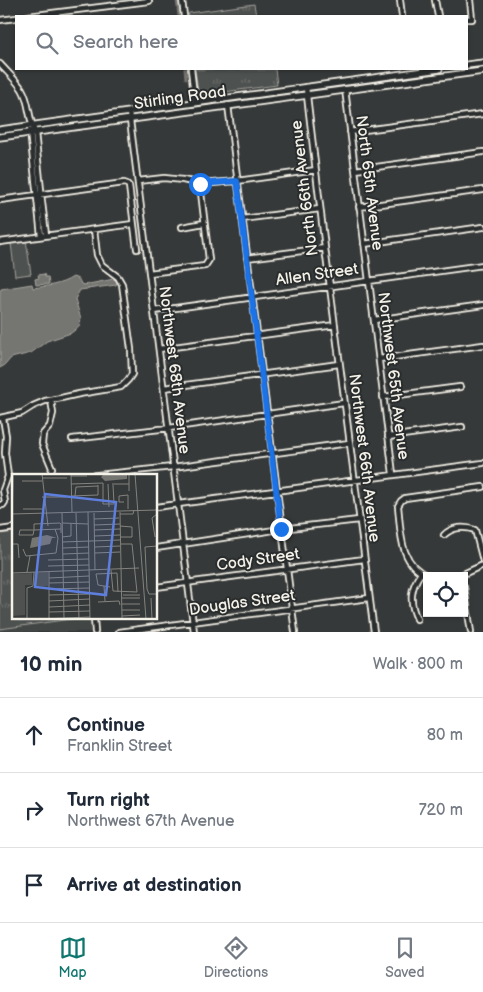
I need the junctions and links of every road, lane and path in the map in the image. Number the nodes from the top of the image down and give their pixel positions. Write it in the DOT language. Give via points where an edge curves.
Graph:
graph roads {
  1 [pos="182,0"];
  2 [pos="400,0"];
  3 [pos="435,0"];
  4 [pos="470,0"];
  5 [pos="149,1"];
  6 [pos="36,15"];
  7 [pos="184,15"];
  8 [pos="402,15"];
  9 [pos="438,15"];
  10 [pos="15,18"];
  11 [pos="469,19"];
  12 [pos="0,20"];
  13 [pos="483,63"];
  14 [pos="0,64"];
  15 [pos="468,65"];
  16 [pos="191,70"];
  17 [pos="432,70"];
  18 [pos="483,71"];
  19 [pos="445,72"];
  20 [pos="306,87"];
  21 [pos="345,89"];
  22 [pos="253,94"];
  23 [pos="307,94"];
  24 [pos="195,103"];
  25 [pos="224,106"];
  26 [pos="483,114"];
  27 [pos="130,115"];
  28 [pos="32,125"];
  29 [pos="0,130"];
  30 [pos="32,132"];
  31 [pos="350,132"];
  32 [pos="0,137"];
  33 [pos="483,152"];
  34 [pos="316,170"];
  35 [pos="355,170"];
  36 [pos="138,181"];
  37 [pos="237,181"];
  38 [pos="200,184"];
  39 [pos="483,190"];
  40 [pos="39,195"];
  41 [pos="0,200"];
  42 [pos="359,206"];
  43 [pos="320,209"];
  44 [pos="242,219"];
  45 [pos="204,223"];
  46 [pos="133,224"];
  47 [pos="182,227"];
  48 [pos="483,227"];
  49 [pos="94,229"];
  50 [pos="44,235"];
  51 [pos="0,242"];
  52 [pos="364,244"];
  53 [pos="325,248"];
  54 [pos="137,250"];
  55 [pos="247,258"];
  56 [pos="483,265"];
  57 [pos="149,273"];
  58 [pos="369,281"];
  59 [pos="330,286"];
  60 [pos="252,297"];
  61 [pos="483,305"];
  62 [pos="154,311"];
  63 [pos="374,320"];
  64 [pos="334,325"];
  65 [pos="256,335"];
  66 [pos="483,345"];
  67 [pos="159,349"];
  68 [pos="378,359"];
  69 [pos="339,364"];
  70 [pos="261,375"];
  71 [pos="460,387"];
  72 [pos="164,388"];
  73 [pos="383,397"];
  74 [pos="51,400"];
  75 [pos="344,403"];
  76 [pos="266,414"];
  77 [pos="2,418"];
  78 [pos="462,427"];
  79 [pos="169,428"];
  80 [pos="388,437"];
  81 [pos="72,439"];
  82 [pos="349,443"];
  83 [pos="271,453"];
  84 [pos="483,462"];
  85 [pos="173,467"];
  86 [pos="50,474"];
  87 [pos="107,474"];
  88 [pos="393,474"];
  89 [pos="354,480"];
  90 [pos="483,487"];
  91 [pos="276,490"];
  92 [pos="1,491"];
  93 [pos="178,504"];
  94 [pos="0,506"];
  95 [pos="158,507"];
  96 [pos="359,520"];
  97 [pos="281,529"];
  98 [pos="444,535"];
  99 [pos="183,544"];
  100 [pos="158,548"];
  101 [pos="364,559"];
  102 [pos="483,561"];
  103 [pos="483,566"];
  104 [pos="286,569"];
  105 [pos="468,572"];
  106 [pos="421,573"];
  107 [pos="188,583"];
  108 [pos="158,587"];
  109 [pos="369,598"];
  110 [pos="291,608"];
  111 [pos="468,613"];
  112 [pos="417,619"];
  113 [pos="193,622"];
  114 [pos="119,632"];
  115 [pos="194,632"];
  116 [pos="294,632"];
  117 [pos="374,632"];
  118 [pos="471,632"];
  1 -- 7 [label="street"];
  2 -- 8 [label="street"];
  3 -- 9 [label="street"];
  4 -- 11 [label="street"];
  5 -- 6 [label="street"];
  10 -- 12 [label="street"];
  13 -- 15 [label="main road"];
  14 -- 28 [label="street" via="22,89"];
  16 -- 24 [label="street"];
  17 -- 20 [label="main road, Stirling Road"];
  18 -- 19 [label="main road, Stirling Road"];
  19 -- 21 [label="main road, Stirling Road"];
  20 -- 22 [label="main road, Stirling Road"];
  20 -- 23 [label="street, North 66th Avenue"];
  21 -- 23 [label="main road, Stirling Road"];
  21 -- 31 [label="street, North 65th Avenue"];
  22 -- 24 [label="main road, Stirling Road"];
  22 -- 25 [label="main road" via="249,99 225,103"];
  23 -- 25 [label="main road, Stirling Road"];
  23 -- 34 [label="street, North 66th Avenue"];
  24 -- 27 [label="main road, Stirling Road"];
  25 -- 27 [label="main road, Stirling Road"];
  25 -- 37 [label="street"];
  26 -- 31 [label="street"];
  27 -- 28 [label="main road, Stirling Road"];
  27 -- 30 [label="main road, Stirling Road"];
  27 -- 36 [label="street, Northwest 68th Avenue"];
  28 -- 29 [label="main road, Stirling Road"];
  28 -- 30 [label="street"];
  30 -- 32 [label="main road, Stirling Road"];
  30 -- 40 [label="street" via="41,190"];
  31 -- 35 [label="street, North 65th Avenue"];
  33 -- 35 [label="street"];
  34 -- 37 [label="street"];
  34 -- 43 [label="street, North 66th Avenue"];
  35 -- 42 [label="street, North 65th Avenue"];
  36 -- 38 [label="street" via="164,178"];
  36 -- 57 [label="street, Northwest 68th Avenue"];
  37 -- 38 [label="street"];
  37 -- 44 [label="street"];
  38 -- 45 [label="street"];
  39 -- 42 [label="street"];
  40 -- 41 [label="street"];
  40 -- 46 [label="street" via="124,183 129,186"];
  40 -- 50 [label="street"];
  42 -- 52 [label="street, North 65th Avenue"];
  43 -- 44 [label="street"];
  43 -- 53 [label="street, North 66th Avenue"];
  44 -- 55 [label="street"];
  45 -- 47 [label="street"];
  45 -- 57 [label="street" via="209,260 205,266"];
  46 -- 49 [label="street"];
  46 -- 54 [label="street"];
  48 -- 52 [label="street"];
  49 -- 50 [label="street"];
  49 -- 74 [label="street" via="97,255 102,265 122,284 132,374 121,387"];
  50 -- 51 [label="street"];
  52 -- 58 [label="street, North 65th Avenue"];
  53 -- 55 [label="street"];
  53 -- 59 [label="street, North 66th Avenue"];
  55 -- 60 [label="street"];
  56 -- 58 [label="street, Allen Street"];
  57 -- 62 [label="street, Northwest 68th Avenue"];
  58 -- 59 [label="street, Allen Street"];
  58 -- 63 [label="street, Northwest 65th Avenue"];
  59 -- 60 [label="street, Allen Street"];
  59 -- 64 [label="street, Northwest 66th Avenue"];
  60 -- 62 [label="street, Allen Street"];
  60 -- 65 [label="street"];
  61 -- 63 [label="street"];
  62 -- 67 [label="street, Northwest 68th Avenue"];
  63 -- 68 [label="street, Northwest 65th Avenue"];
  64 -- 65 [label="street"];
  64 -- 69 [label="street, Northwest 66th Avenue"];
  65 -- 67 [label="street"];
  65 -- 70 [label="street"];
  66 -- 68 [label="street"];
  67 -- 72 [label="street, Northwest 68th Avenue"];
  68 -- 73 [label="street, Northwest 65th Avenue"];
  69 -- 70 [label="street"];
  69 -- 75 [label="street, Northwest 66th Avenue"];
  70 -- 72 [label="street"];
  70 -- 76 [label="street"];
  71 -- 73 [label="street"];
  72 -- 79 [label="street, Northwest 68th Avenue"];
  73 -- 80 [label="street, Northwest 65th Avenue"];
  74 -- 77 [label="street"];
  74 -- 86 [label="street" via="53,413 42,444 52,468"];
  75 -- 76 [label="street"];
  75 -- 82 [label="street, Northwest 66th Avenue"];
  76 -- 79 [label="street"];
  76 -- 83 [label="street"];
  77 -- 92 [label="street" via="8,476"];
  78 -- 80 [label="street"];
  79 -- 81 [label="street"];
  79 -- 85 [label="street, Northwest 68th Avenue"];
  80 -- 88 [label="street, Northwest 65th Avenue"];
  82 -- 83 [label="street"];
  82 -- 89 [label="street, Northwest 66th Avenue"];
  83 -- 85 [label="street"];
  83 -- 91 [label="street"];
  84 -- 88 [label="street"];
  85 -- 87 [label="street"];
  85 -- 93 [label="street, Northwest 68th Avenue"];
  88 -- 89 [label="street"];
  89 -- 91 [label="street"];
  89 -- 96 [label="street, Northwest 66th Avenue"];
  90 -- 106 [label="street" via="401,501 398,506 402,544"];
  91 -- 93 [label="street"];
  91 -- 97 [label="street"];
  92 -- 94 [label="street" via="5,502"];
  93 -- 95 [label="street"];
  93 -- 99 [label="street, Northwest 68th Avenue"];
  96 -- 97 [label="street"];
  96 -- 101 [label="street, Northwest 66th Avenue"];
  97 -- 99 [label="street"];
  97 -- 104 [label="street"];
  98 -- 102 [label="street" via="454,528 475,530"];
  99 -- 100 [label="street"];
  99 -- 107 [label="street, Northwest 68th Avenue"];
  101 -- 104 [label="street, Cody Street"];
  101 -- 109 [label="street, Northwest 66th Avenue"];
  103 -- 105 [label="street"];
  104 -- 107 [label="street, Cody Street"];
  104 -- 110 [label="street"];
  106 -- 112 [label="street" via="412,587"];
  107 -- 108 [label="street, Cody Street"];
  107 -- 113 [label="street, Northwest 68th Avenue"];
  109 -- 110 [label="street, Douglas Street"];
  109 -- 117 [label="street, Northwest 66th Avenue"];
  110 -- 113 [label="street, Douglas Street"];
  110 -- 116 [label="street"];
  111 -- 118 [label="street"];
  113 -- 114 [label="street, Douglas Street"];
  113 -- 115 [label="street, Northwest 68th Avenue"];
}
